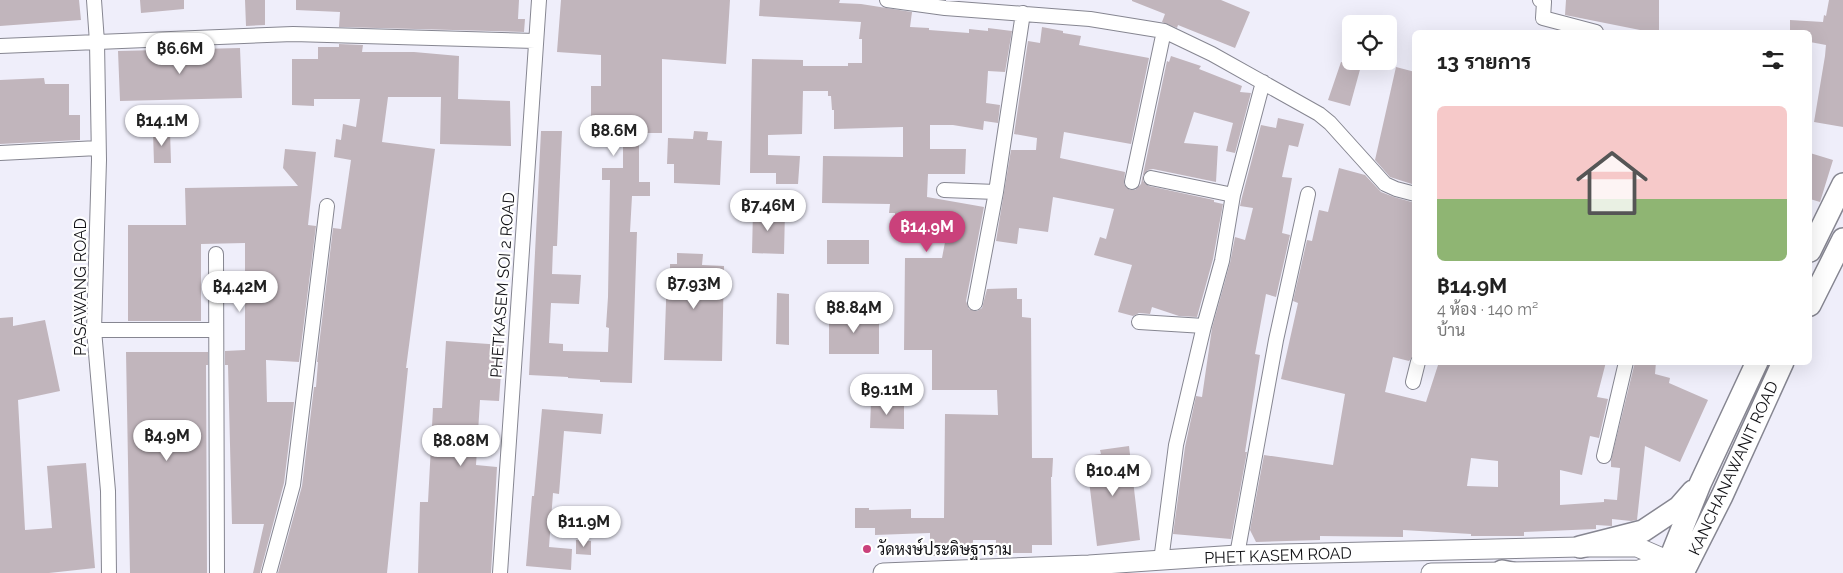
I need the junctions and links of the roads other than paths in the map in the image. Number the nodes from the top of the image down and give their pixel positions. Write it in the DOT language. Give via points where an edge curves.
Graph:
graph roads {
  1 [pos="94,0"];
  2 [pos="539,0"];
  3 [pos="887,0"];
  4 [pos="1540,0"];
  5 [pos="945,4"];
  6 [pos="1023,13"];
  7 [pos="1543,18"];
  8 [pos="1542,30"];
  9 [pos="1588,30"];
  10 [pos="1164,31"];
  11 [pos="535,41"];
  12 [pos="97,42"];
  13 [pos="0,46"];
  14 [pos="1263,82"];
  15 [pos="98,148"];
  16 [pos="0,153"];
  17 [pos="1151,178"];
  18 [pos="1132,182"];
  19 [pos="1843,184"];
  20 [pos="944,190"];
  21 [pos="996,192"];
  22 [pos="1412,193"];
  23 [pos="1308,194"];
  24 [pos="1233,195"];
  25 [pos="326,206"];
  26 [pos="1843,239"];
  27 [pos="1812,247"];
  28 [pos="216,254"];
  29 [pos="1812,301"];
  30 [pos="975,303"];
  31 [pos="1139,322"];
  32 [pos="1204,326"];
  33 [pos="94,330"];
  34 [pos="216,330"];
  35 [pos="1417,365"];
  36 [pos="1625,365"];
  37 [pos="1756,365"];
  38 [pos="1782,365"];
  39 [pos="1413,382"];
  40 [pos="1604,456"];
  41 [pos="1700,484"];
  42 [pos="1580,547"];
  43 [pos="1237,555"];
  44 [pos="1161,561"];
  45 [pos="1089,569"];
  46 [pos="1671,570"];
  47 [pos="1494,572"];
  48 [pos="109,573"];
  49 [pos="217,573"];
  50 [pos="269,573"];
  51 [pos="500,573"];
  52 [pos="883,573"];
  53 [pos="1431,573"];
  1 -- 12 [label="street, PASAWANG ROAD"];
  2 -- 11 [label="street, PHETKASEM SOI 2 ROAD"];
  3 -- 5 [label="street"];
  4 -- 7 [label="street" via="1544,2"];
  5 -- 6 [label="street"];
  6 -- 10 [label="street" via="1090,19"];
  6 -- 21 [label="street"];
  7 -- 8 [label="street"];
  7 -- 9 [label="street"];
  10 -- 14 [label="street"];
  10 -- 18 [label="street"];
  11 -- 12 [label="street" via="293,34"];
  11 -- 51 [label="street, PHETKASEM SOI 2 ROAD"];
  12 -- 13 [label="street"];
  12 -- 15 [label="street, PASAWANG ROAD"];
  14 -- 22 [label="street" via="1326,120 1385,184"];
  14 -- 24 [label="street"];
  15 -- 16 [label="street"];
  15 -- 33 [label="street, PASAWANG ROAD"];
  17 -- 24 [label="street"];
  19 -- 27 [label="main road"];
  20 -- 21 [label="street"];
  21 -- 30 [label="street"];
  23 -- 43 [label="street" via="1276,340"];
  24 -- 32 [label="street" via="1222,261"];
  25 -- 50 [label="street" via="293,485"];
  26 -- 29 [label="main road"];
  28 -- 34 [label="street"];
  31 -- 32 [label="street"];
  32 -- 44 [label="street" via="1176,445"];
  33 -- 34 [label="street"];
  33 -- 48 [label="street, PASAWANG ROAD" via="108,492"];
  34 -- 49 [label="street"];
  35 -- 39 [label="street"];
  36 -- 40 [label="street"];
  37 -- 41 [label="main road, KANCHANAWANIT ROAD"];
  38 -- 46 [label="main road, KANCHANAWANIT ROAD" via="1722,496"];
  41 -- 42 [label="main road" via="1679,507 1643,531"];
  41 -- 46 [label="main road, KANCHANAWANIT ROAD"];
  42 -- 43 [label="main road, PHET KASEM ROAD"];
  42 -- 46 [label="main road, PHET KASEM ROAD" via="1637,547"];
  43 -- 44 [label="main road, PHET KASEM ROAD"];
  44 -- 45 [label="main road, PHET KASEM ROAD"];
  45 -- 52 [label="main road, PHET KASEM ROAD"];
  46 -- 47 [label="main road"];
  47 -- 53 [label="main road"];
}
